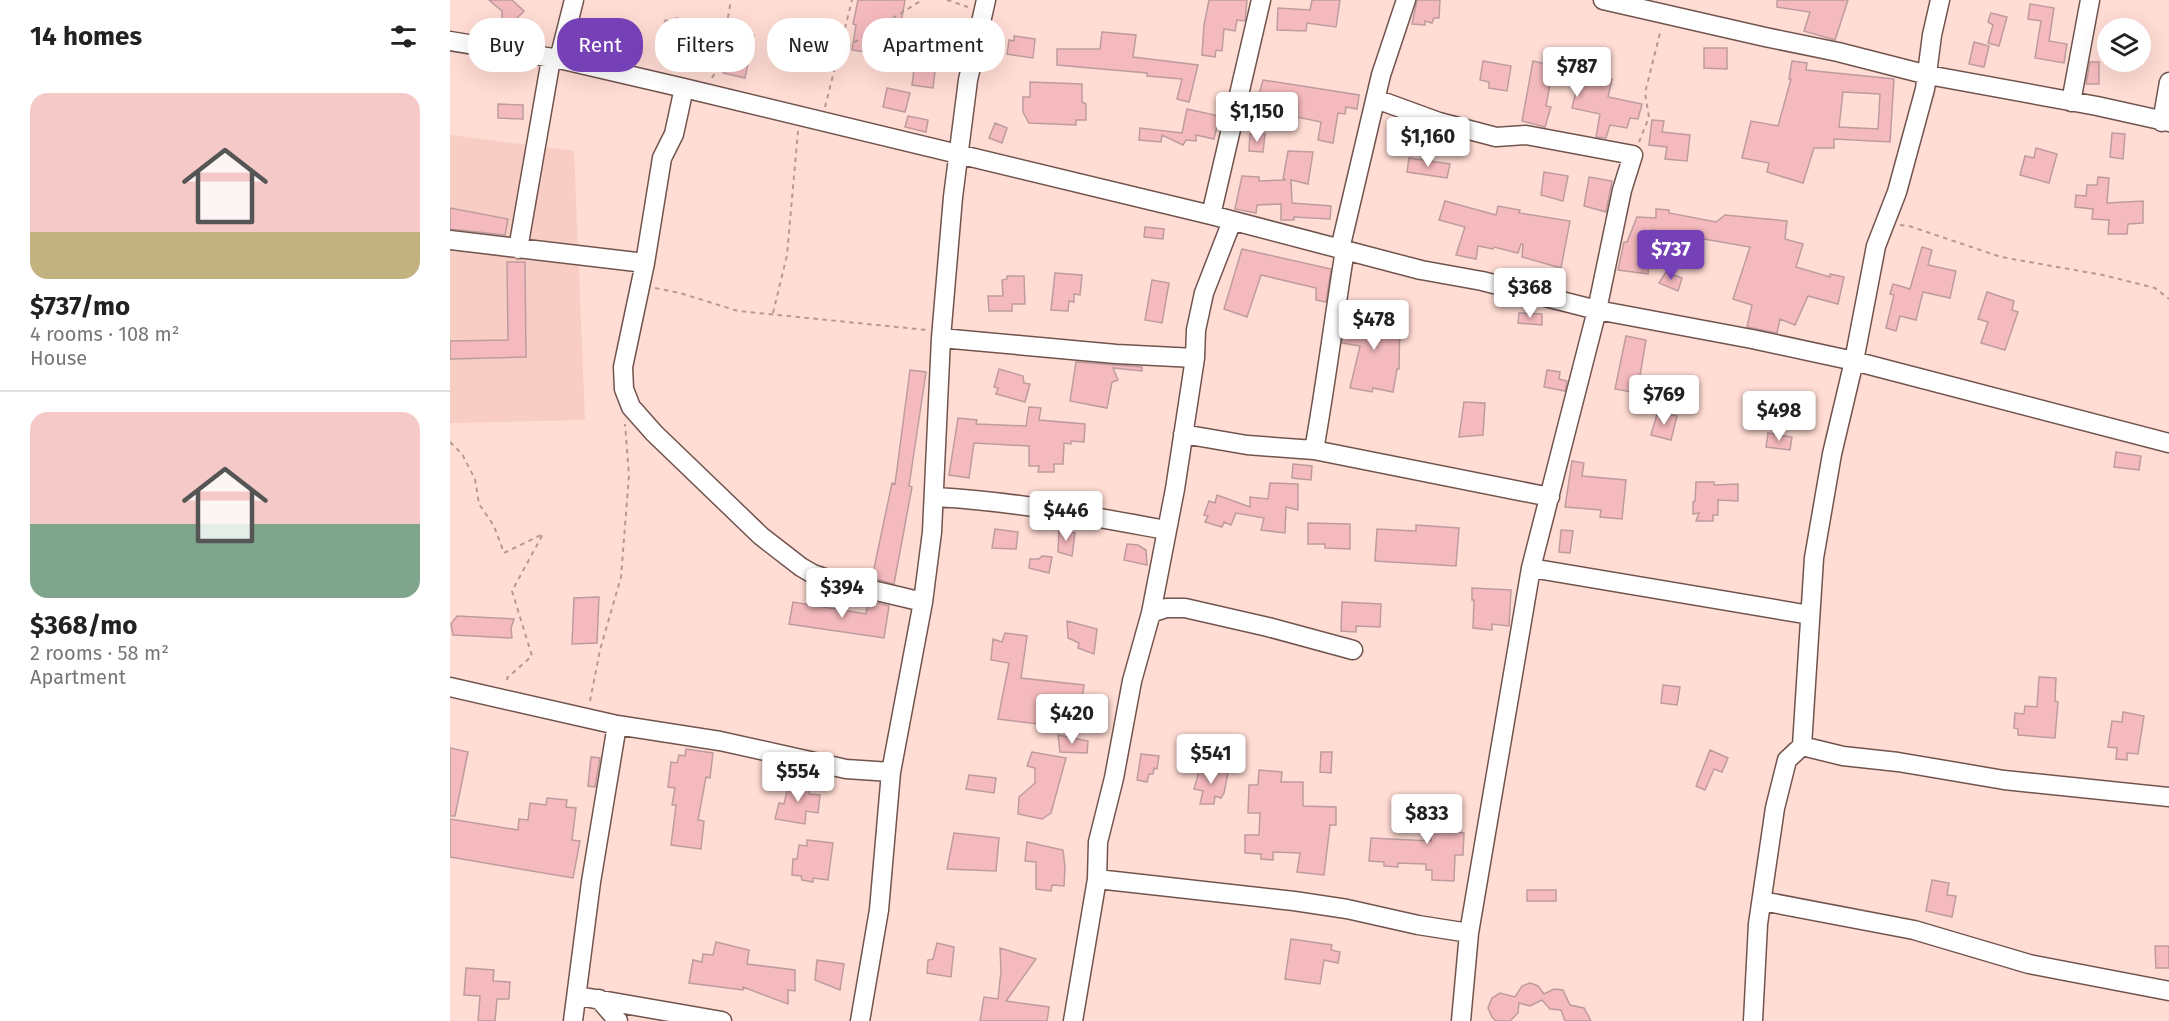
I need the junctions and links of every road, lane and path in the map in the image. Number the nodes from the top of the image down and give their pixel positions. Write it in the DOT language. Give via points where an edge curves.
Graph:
graph roads {
  1 [pos="574,0"];
  2 [pos="731,0"];
  3 [pos="852,0"];
  4 [pos="922,0"];
  5 [pos="947,0"];
  6 [pos="1261,0"];
  7 [pos="1406,0"];
  8 [pos="1603,0"];
  9 [pos="1940,0"];
  10 [pos="2090,0"];
  11 [pos="985,5"];
  12 [pos="1671,10"];
  13 [pos="848,18"];
  14 [pos="450,41"];
  15 [pos="850,45"];
  16 [pos="555,59"];
  17 [pos="834,72"];
  18 [pos="1928,75"];
  19 [pos="2169,82"];
  20 [pos="684,88"];
  21 [pos="703,93"];
  22 [pos="1376,99"];
  23 [pos="2071,102"];
  24 [pos="799,116"];
  25 [pos="822,121"];
  26 [pos="2165,122"];
  27 [pos="958,154"];
  28 [pos="1633,156"];
  29 [pos="1211,215"];
  30 [pos="1232,221"];
  31 [pos="1882,227"];
  32 [pos="450,240"];
  33 [pos="518,249"];
  34 [pos="1342,250"];
  35 [pos="645,263"];
  36 [pos="641,285"];
  37 [pos="2169,299"];
  38 [pos="1597,310"];
  39 [pos="773,313"];
  40 [pos="941,335"];
  41 [pos="1194,358"];
  42 [pos="1854,361"];
  43 [pos="627,396"];
  44 [pos="1183,434"];
  45 [pos="450,442"];
  46 [pos="2169,443"];
  47 [pos="1314,450"];
  48 [pos="935,497"];
  49 [pos="1550,497"];
  50 [pos="1166,530"];
  51 [pos="1531,568"];
  52 [pos="923,602"];
  53 [pos="1151,613"];
  54 [pos="1810,615"];
  55 [pos="1353,650"];
  56 [pos="450,687"];
  57 [pos="523,704"];
  58 [pos="587,719"];
  59 [pos="617,725"];
  60 [pos="1802,746"];
  61 [pos="891,772"];
  62 [pos="2169,798"];
  63 [pos="1097,879"];
  64 [pos="1762,901"];
  65 [pos="1469,933"];
  66 [pos="2169,991"];
  67 [pos="578,996"];
  68 [pos="599,999"];
  69 [pos="573,1021"];
  70 [pos="618,1021"];
  71 [pos="722,1021"];
  72 [pos="860,1021"];
  73 [pos="1073,1021"];
  74 [pos="1461,1021"];
  75 [pos="1753,1021"];
  1 -- 16 [label="street"];
  2 -- 21 [label="path" via="720,64"];
  3 -- 13 [label="path"];
  4 -- 15 [label="path"];
  5 -- 11 [label="path"];
  6 -- 29 [label="street"];
  7 -- 22 [label="street"];
  8 -- 12 [label="street"];
  9 -- 18 [label="street"];
  10 -- 23 [label="street"];
  11 -- 27 [label="street" via="968,80"];
  12 -- 18 [label="street"];
  12 -- 28 [label="path" via="1646,93 1649,117"];
  14 -- 16 [label="street"];
  16 -- 20 [label="street"];
  16 -- 33 [label="street"];
  17 -- 25 [label="path"];
  18 -- 23 [label="street"];
  18 -- 31 [label="street" via="1897,192"];
  19 -- 26 [label="street"];
  20 -- 21 [label="street"];
  20 -- 35 [label="street" via="674,134 662,158"];
  21 -- 24 [label="street"];
  22 -- 28 [label="street" via="1496,137 1526,135"];
  22 -- 34 [label="street"];
  23 -- 26 [label="street"];
  24 -- 25 [label="street"];
  24 -- 39 [label="path" via="787,255"];
  25 -- 27 [label="street"];
  27 -- 29 [label="street"];
  27 -- 40 [label="street"];
  28 -- 38 [label="street"];
  29 -- 30 [label="street"];
  30 -- 34 [label="street"];
  30 -- 41 [label="street" via="1204,293"];
  31 -- 37 [label="path" via="1909,226 2001,257 2155,288"];
  31 -- 42 [label="street"];
  32 -- 33 [label="street"];
  33 -- 35 [label="street"];
  34 -- 38 [label="street"];
  34 -- 47 [label="street"];
  35 -- 36 [label="street"];
  36 -- 39 [label="path" via="738,311"];
  36 -- 43 [label="street" via="623,367"];
  38 -- 42 [label="street"];
  38 -- 49 [label="street"];
  39 -- 40 [label="path"];
  40 -- 41 [label="street" via="1116,354"];
  40 -- 48 [label="street"];
  41 -- 44 [label="street"];
  42 -- 46 [label="street"];
  42 -- 54 [label="street" via="1816,546"];
  43 -- 52 [label="street" via="631,407 654,433 761,536 801,567 830,580"];
  43 -- 58 [label="path" via="629,476 621,577 600,650"];
  44 -- 47 [label="street" via="1247,445"];
  44 -- 50 [label="street"];
  45 -- 57 [label="path" via="462,454 475,479 479,504 494,526 504,553 543,534 512,591 532,656 507,678 511,692"];
  47 -- 49 [label="street"];
  48 -- 50 [label="street" via="1030,505"];
  48 -- 52 [label="street"];
  49 -- 51 [label="street"];
  50 -- 53 [label="street"];
  51 -- 54 [label="street"];
  51 -- 65 [label="street"];
  52 -- 61 [label="street"];
  53 -- 55 [label="street" via="1185,608"];
  53 -- 63 [label="street" via="1103,814"];
  54 -- 60 [label="street"];
  56 -- 57 [label="street"];
  57 -- 58 [label="street"];
  58 -- 59 [label="street"];
  59 -- 61 [label="street" via="720,741 846,769"];
  59 -- 67 [label="street" via="591,882"];
  60 -- 62 [label="street" via="1843,756 2004,780"];
  60 -- 64 [label="street" via="1787,760 1775,808"];
  61 -- 72 [label="street" via="879,910"];
  63 -- 65 [label="street" via="1294,901"];
  63 -- 73 [label="street"];
  64 -- 66 [label="street" via="1911,929 2029,964"];
  64 -- 75 [label="street"];
  65 -- 74 [label="street"];
  67 -- 68 [label="street"];
  67 -- 69 [label="street"];
  68 -- 70 [label="street"];
  68 -- 71 [label="street"];
}
